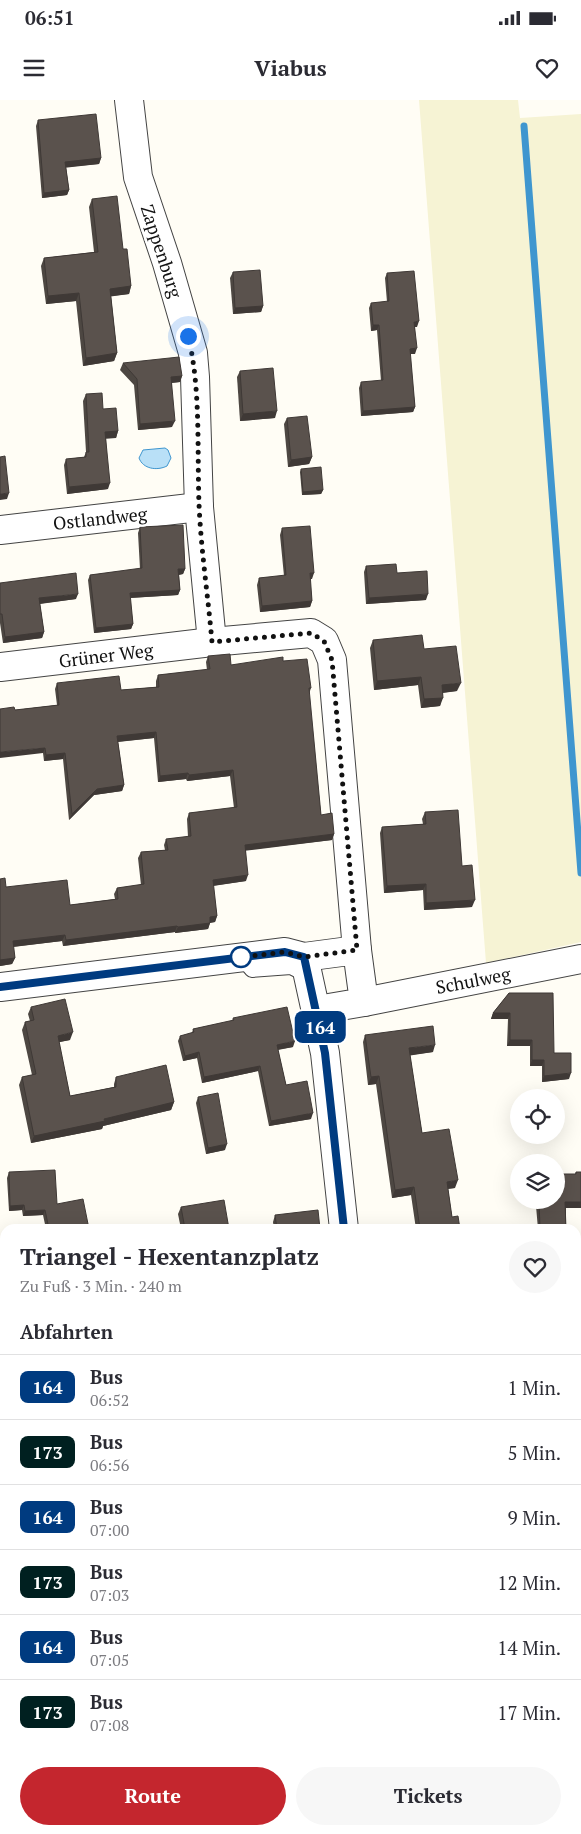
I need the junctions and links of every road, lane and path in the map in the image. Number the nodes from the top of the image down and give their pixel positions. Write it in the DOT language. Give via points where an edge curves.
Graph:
graph roads {
  1 [pos="129,100"];
  2 [pos="199,507"];
  3 [pos="0,530"];
  4 [pos="212,642"];
  5 [pos="0,668"];
  6 [pos="357,950"];
  7 [pos="581,958"];
  8 [pos="305,966"];
  9 [pos="0,987"];
  10 [pos="364,1002"];
  11 [pos="317,1010"];
  12 [pos="343,1224"];
  1 -- 2 [label="street, Zappenburg" via="138,177 192,353"];
  2 -- 3 [label="street, Ostlandweg"];
  2 -- 4 [label="street, Zappenburg"];
  4 -- 5 [label="street, Grüner Weg"];
  4 -- 6 [label="street, Grüner Weg" via="311,633 324,641 332,660"];
  6 -- 8 [label="street"];
  6 -- 10 [label="street, Grüner Weg"];
  7 -- 10 [label="street, Schulweg"];
  8 -- 9 [label="street" via="285,952"];
  8 -- 11 [label="street"];
  10 -- 11 [label="street, Schulweg"];
  11 -- 12 [label="street" via="325,1053"];
}
